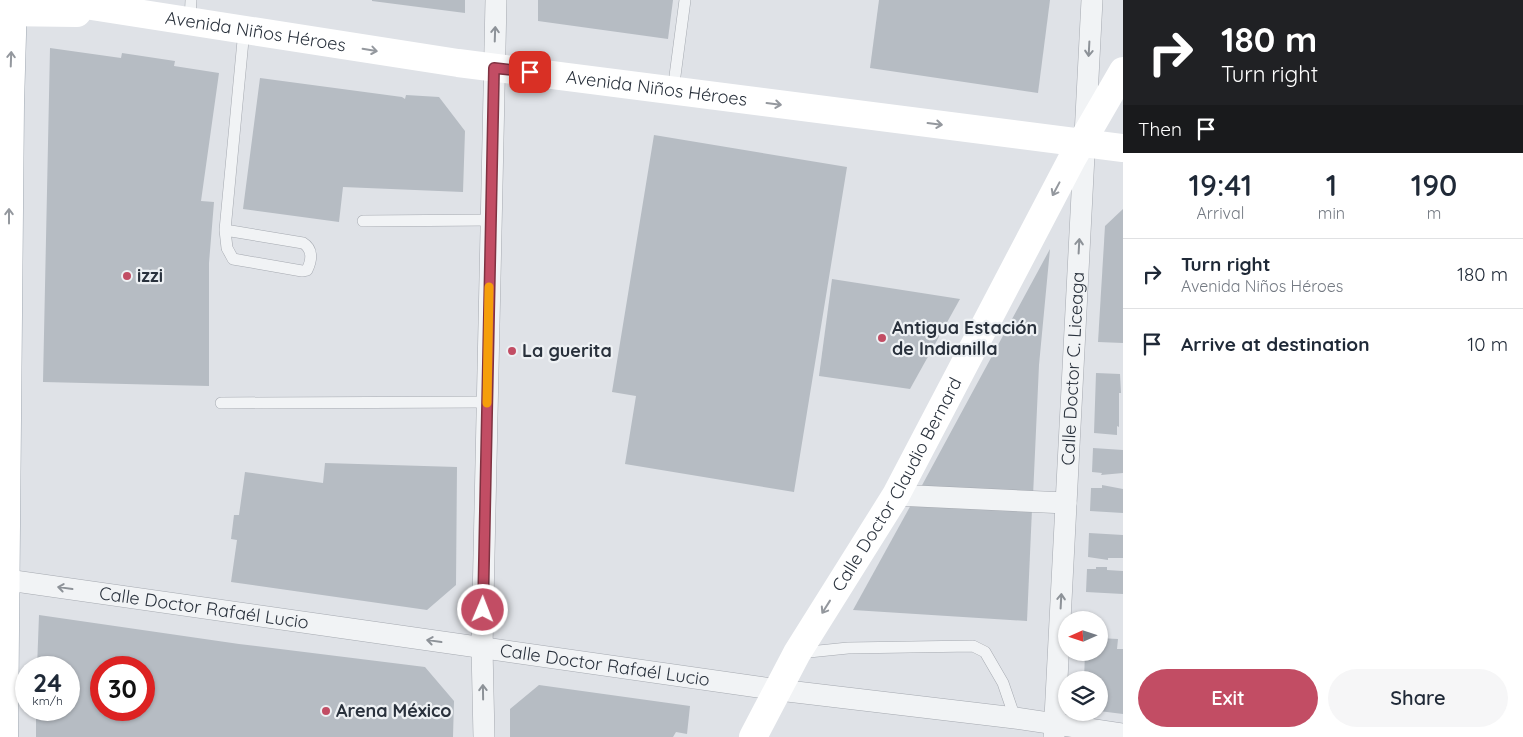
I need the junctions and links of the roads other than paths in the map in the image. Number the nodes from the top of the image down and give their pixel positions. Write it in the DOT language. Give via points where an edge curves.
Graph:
graph roads {
  1 [pos="53,0"];
  2 [pos="496,0"];
  3 [pos="685,0"];
  4 [pos="1092,0"];
  5 [pos="132,7"];
  6 [pos="8,8"];
  7 [pos="190,16"];
  8 [pos="244,30"];
  9 [pos="494,68"];
  10 [pos="1123,71"];
  11 [pos="673,91"];
  12 [pos="1084,141"];
  13 [pos="1123,148"];
  14 [pos="363,220"];
  15 [pos="490,220"];
  16 [pos="225,230"];
  17 [pos="487,402"];
  18 [pos="221,403"];
  19 [pos="896,495"];
  20 [pos="1066,503"];
  21 [pos="3,579"];
  22 [pos="482,648"];
  23 [pos="797,653"];
  24 [pos="779,690"];
  25 [pos="1015,718"];
  26 [pos="1054,731"];
  27 [pos="1123,734"];
  28 [pos="4,737"];
  29 [pos="484,737"];
  30 [pos="753,737"];
  1 -- 5 [label="main road, Avenida Niños Héroes"];
  9 -- 2 [label="street, one-way"];
  3 -- 11 [label="lane"];
  4 -- 12 [label="street, Calle Doctor C. Liceaga, one-way"];
  5 -- 6 [label="main road, Avenida Niños Héroes"];
  5 -- 7 [label="main road, Avenida Niños Héroes"];
  21 -- 6 [label="main road, one-way"];
  7 -- 8 [label="main road, Avenida Niños Héroes"];
  8 -- 9 [label="main road, Avenida Niños Héroes, one-way"];
  8 -- 16 [label="lane"];
  9 -- 11 [label="main road, Avenida Niños Héroes"];
  9 -- 15 [label="street"];
  10 -- 12 [label="main road, Calle Doctor Claudio Bernard"];
  11 -- 12 [label="main road, Avenida Niños Héroes, one-way"];
  12 -- 13 [label="main road, Avenida Niños Héroes"];
  12 -- 19 [label="main road, Calle Doctor Claudio Bernard, one-way"];
  20 -- 12 [label="street, Calle Doctor C. Liceaga, one-way"];
  14 -- 15 [label="lane"];
  15 -- 17 [label="street"];
  16 -- 16 [label="lane" via="227,248 233,258 302,271 310,265 311,252 303,242"];
  17 -- 18 [label="lane"];
  17 -- 22 [label="street"];
  19 -- 20 [label="street"];
  19 -- 23 [label="main road, Calle Doctor Claudio Bernard, one-way"];
  26 -- 20 [label="street, Calle Doctor C. Liceaga, one-way"];
  22 -- 21 [label="street, Calle Doctor Rafaél Lucio, one-way"];
  21 -- 28 [label="main road"];
  22 -- 24 [label="street, Calle Doctor Rafaél Lucio"];
  29 -- 22 [label="street, one-way"];
  23 -- 24 [label="main road, Calle Doctor Claudio Bernard"];
  23 -- 25 [label="lane" via="848,648 973,646 985,652 1002,682"];
  24 -- 25 [label="street, Calle Doctor Rafaél Lucio"];
  24 -- 30 [label="main road, Calle Doctor Claudio Bernard"];
  25 -- 26 [label="street, Calle Doctor Rafaél Lucio"];
  26 -- 27 [label="street, Calle Doctor Rafaél Lucio"];
}
